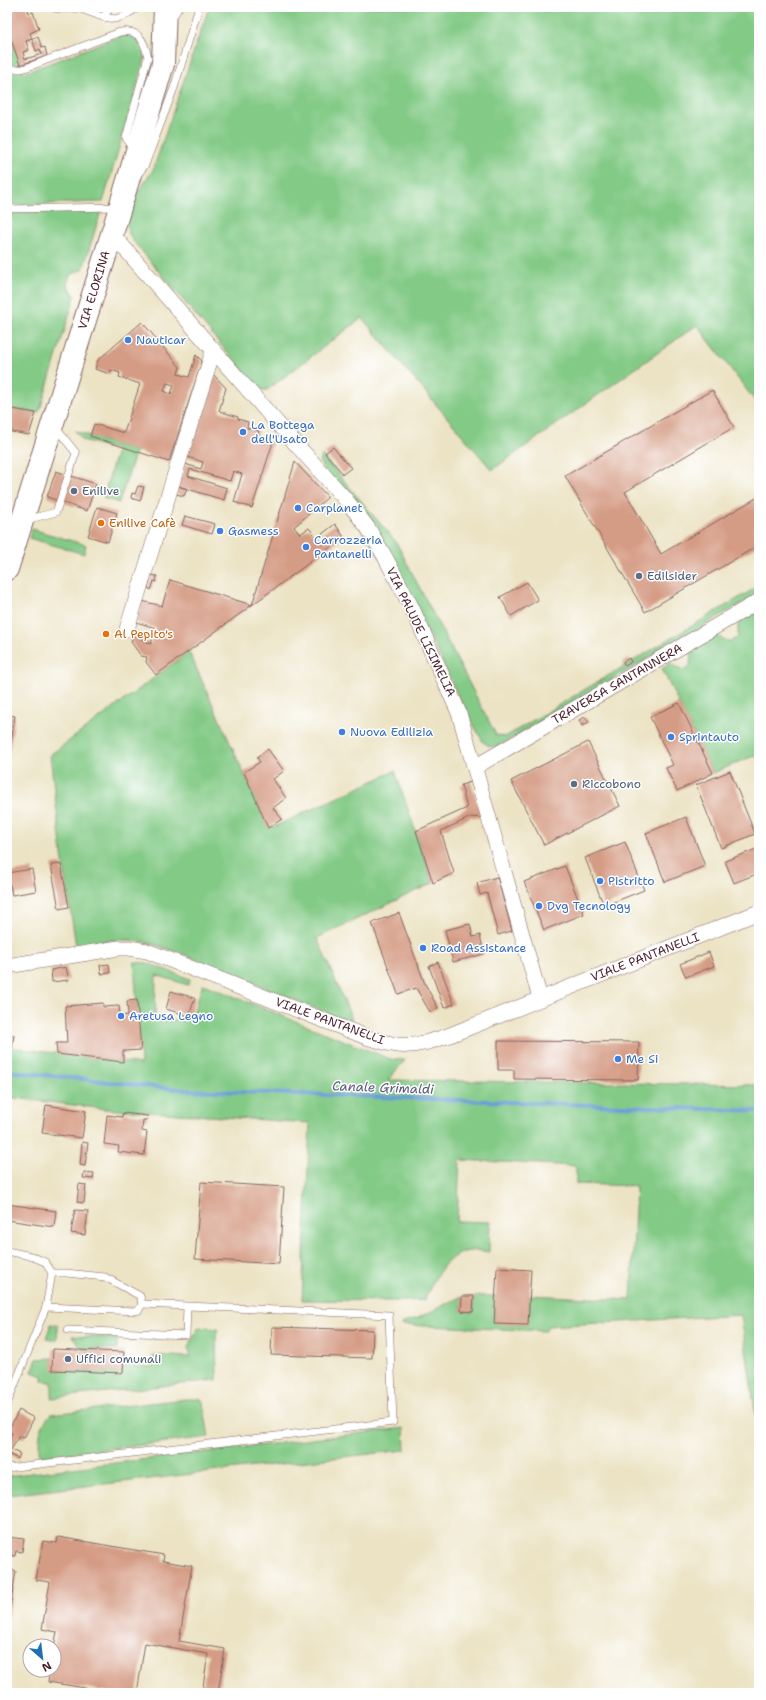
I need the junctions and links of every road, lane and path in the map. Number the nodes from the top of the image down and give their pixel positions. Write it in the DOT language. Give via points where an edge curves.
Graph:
graph roads {
  1 [pos="111,7"];
  2 [pos="139,7"];
  3 [pos="199,7"];
  4 [pos="56,9"];
  5 [pos="170,11"];
  6 [pos="103,17"];
  7 [pos="7,69"];
  8 [pos="135,152"];
  9 [pos="121,198"];
  10 [pos="7,209"];
  11 [pos="112,234"];
  12 [pos="214,351"];
  13 [pos="52,424"];
  14 [pos="22,522"];
  15 [pos="7,569"];
  16 [pos="759,601"];
  17 [pos="127,629"];
  18 [pos="475,767"];
  19 [pos="759,912"];
  20 [pos="7,966"];
  21 [pos="540,998"];
  22 [pos="7,1251"];
  23 [pos="52,1273"];
  24 [pos="142,1304"];
  25 [pos="46,1307"];
  26 [pos="187,1307"];
  27 [pos="68,1330"];
  28 [pos="7,1404"];
  29 [pos="7,1468"];
  1 -- 6 [label="lane"];
  2 -- 6 [label="lane" via="115,19"];
  3 -- 9 [label="lane" via="174,88 146,165"];
  4 -- 6 [label="lane" via="78,8"];
  5 -- 8 [label="main road, VIA ELORINA" via="163,64"];
  7 -- 8 [label="lane" via="22,69 120,32 130,31 138,36 145,44 148,57 126,138"];
  8 -- 9 [label="main road, VIA ELORINA"];
  9 -- 10 [label="lane"];
  9 -- 11 [label="main road, VIA ELORINA"];
  11 -- 12 [label="street, VIA PALUDE LISIMELIA"];
  11 -- 13 [label="main road, VIA ELORINA"];
  12 -- 17 [label="street"];
  12 -- 18 [label="street, VIA PALUDE LISIMELIA" via="368,528 412,608 453,699"];
  13 -- 14 [label="main road, VIA ELORINA"];
  13 -- 14 [label="lane" via="76,453 56,512"];
  14 -- 15 [label="main road, VIA ELORINA"];
  16 -- 18 [label="street, TRAVERSA SANTANNERA"];
  18 -- 21 [label="street, VIA PALUDE LISIMELIA"];
  19 -- 21 [label="street, VIALE PANTANELLI"];
  20 -- 21 [label="street, VIALE PANTANELLI" via="119,948 147,950 369,1038 397,1045 430,1042"];
  22 -- 23 [label="lane" via="45,1262"];
  23 -- 24 [label="lane" via="105,1277 140,1296"];
  23 -- 25 [label="lane"];
  24 -- 25 [label="lane" via="139,1310 135,1311"];
  24 -- 26 [label="lane"];
  25 -- 28 [label="lane"];
  26 -- 27 [label="lane" via="186,1335"];
  26 -- 29 [label="lane" via="389,1315 393,1422"];
}
